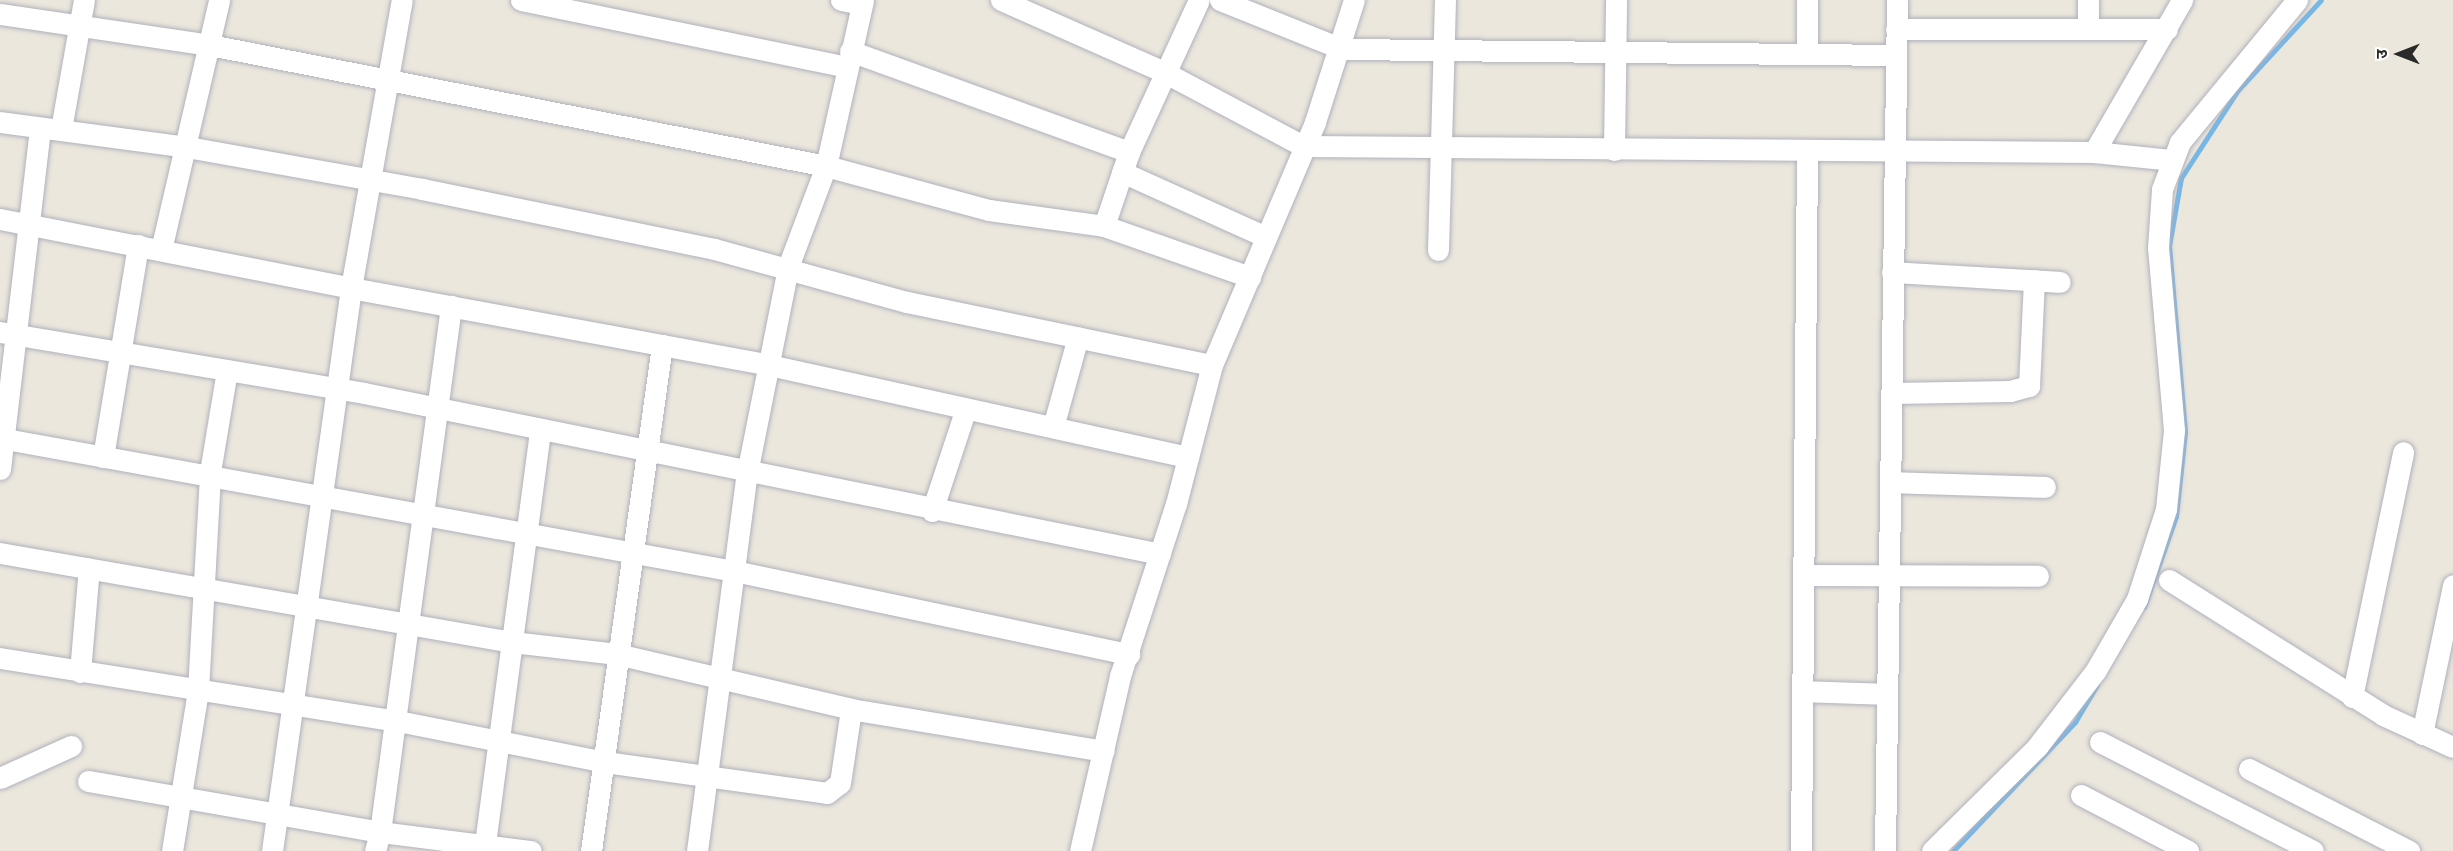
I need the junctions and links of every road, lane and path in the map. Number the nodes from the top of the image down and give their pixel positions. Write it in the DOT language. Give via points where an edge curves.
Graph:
graph roads {
  1 [pos="84,0"];
  2 [pos="219,0"];
  3 [pos="402,0"];
  4 [pos="521,0"];
  5 [pos="841,0"];
  6 [pos="1001,0"];
  7 [pos="1198,0"];
  8 [pos="1220,0"];
  9 [pos="1445,0"];
  10 [pos="1616,0"];
  11 [pos="1807,0"];
  12 [pos="1897,0"];
  13 [pos="2088,0"];
  14 [pos="2182,0"];
  15 [pos="2297,0"];
  16 [pos="863,2"];
  17 [pos="1350,2"];
  18 [pos="0,14"];
  19 [pos="1896,29"];
  20 [pos="2088,29"];
  21 [pos="2167,29"];
  22 [pos="79,30"];
  23 [pos="210,45"];
  24 [pos="1440,48"];
  25 [pos="1342,49"];
  26 [pos="1616,49"];
  27 [pos="1807,53"];
  28 [pos="1896,55"];
  29 [pos="848,59"];
  30 [pos="1164,72"];
  31 [pos="389,78"];
  32 [pos="0,122"];
  33 [pos="61,129"];
  34 [pos="40,130"];
  35 [pos="1303,146"];
  36 [pos="187,147"];
  37 [pos="1440,148"];
  38 [pos="1614,150"];
  39 [pos="1129,152"];
  40 [pos="1807,152"];
  41 [pos="1894,152"];
  42 [pos="2094,152"];
  43 [pos="2171,160"];
  44 [pos="826,166"];
  45 [pos="1122,172"];
  46 [pos="369,180"];
  47 [pos="0,219"];
  48 [pos="26,224"];
  49 [pos="1104,226"];
  50 [pos="1266,237"];
  51 [pos="138,245"];
  52 [pos="161,250"];
  53 [pos="1438,250"];
  54 [pos="788,267"];
  55 [pos="1892,272"];
  56 [pos="1250,277"];
  57 [pos="2034,280"];
  58 [pos="2060,282"];
  59 [pos="351,288"];
  60 [pos="451,306"];
  61 [pos="9,334"];
  62 [pos="1078,337"];
  63 [pos="662,345"];
  64 [pos="117,352"];
  65 [pos="769,365"];
  66 [pos="1212,365"];
  67 [pos="227,370"];
  68 [pos="337,388"];
  69 [pos="1891,393"];
  70 [pos="436,408"];
  71 [pos="966,408"];
  72 [pos="1053,427"];
  73 [pos="540,429"];
  74 [pos="2,438"];
  75 [pos="647,452"];
  76 [pos="2403,452"];
  77 [pos="104,457"];
  78 [pos="1188,457"];
  79 [pos="0,469"];
  80 [pos="210,472"];
  81 [pos="747,473"];
  82 [pos="1890,482"];
  83 [pos="2045,487"];
  84 [pos="323,497"];
  85 [pos="932,511"];
  86 [pos="423,515"];
  87 [pos="526,534"];
  88 [pos="0,553"];
  89 [pos="633,553"];
  90 [pos="1160,554"];
  91 [pos="89,568"];
  92 [pos="734,571"];
  93 [pos="1803,575"];
  94 [pos="1888,576"];
  95 [pos="2038,576"];
  96 [pos="2169,580"];
  97 [pos="2453,585"];
  98 [pos="201,586"];
  99 [pos="308,606"];
  100 [pos="410,624"];
  101 [pos="512,642"];
  102 [pos="617,654"];
  103 [pos="1129,654"];
  104 [pos="0,658"];
  105 [pos="80,672"];
  106 [pos="720,675"];
  107 [pos="198,690"];
  108 [pos="1802,691"];
  109 [pos="1887,694"];
  110 [pos="2352,697"];
  111 [pos="296,705"];
  112 [pos="851,708"];
  113 [pos="398,721"];
  114 [pos="2422,734"];
  115 [pos="500,740"];
  116 [pos="2100,742"];
  117 [pos="71,746"];
  118 [pos="2453,747"];
  119 [pos="1104,751"];
  120 [pos="604,762"];
  121 [pos="2249,769"];
  122 [pos="705,777"];
  123 [pos="0,778"];
  124 [pos="88,781"];
  125 [pos="2081,795"];
  126 [pos="183,798"];
  127 [pos="279,813"];
  128 [pos="378,841"];
  129 [pos="485,848"];
  130 [pos="172,851"];
  131 [pos="272,851"];
  132 [pos="531,851"];
  133 [pos="591,851"];
  134 [pos="697,851"];
  135 [pos="1080,851"];
  136 [pos="1801,851"];
  137 [pos="1885,851"];
  138 [pos="1932,851"];
  139 [pos="2188,851"];
  140 [pos="2313,851"];
  141 [pos="2409,851"];
  1 -- 22 [label="street"];
  2 -- 23 [label="street"];
  3 -- 31 [label="street"];
  4 -- 29 [label="street"];
  5 -- 16 [label="street"];
  6 -- 30 [label="street"];
  7 -- 30 [label="street"];
  8 -- 25 [label="street"];
  9 -- 24 [label="street"];
  10 -- 26 [label="street"];
  11 -- 27 [label="street"];
  12 -- 19 [label="street"];
  13 -- 20 [label="street"];
  14 -- 21 [label="street"];
  15 -- 43 [label="street" via="2202,112"];
  16 -- 29 [label="street"];
  17 -- 25 [label="street"];
  18 -- 22 [label="street"];
  19 -- 20 [label="street"];
  19 -- 28 [label="street"];
  20 -- 21 [label="street"];
  21 -- 42 [label="street"];
  22 -- 23 [label="street"];
  22 -- 33 [label="street"];
  23 -- 31 [label="street"];
  23 -- 36 [label="street"];
  24 -- 25 [label="street"];
  24 -- 26 [label="street"];
  24 -- 37 [label="street"];
  25 -- 35 [label="street"];
  26 -- 27 [label="street"];
  26 -- 38 [label="street"];
  27 -- 28 [label="street"];
  28 -- 41 [label="street"];
  29 -- 39 [label="street"];
  29 -- 44 [label="street"];
  30 -- 35 [label="street"];
  30 -- 39 [label="street"];
  31 -- 44 [label="street"];
  31 -- 46 [label="street"];
  32 -- 34 [label="street"];
  33 -- 34 [label="street"];
  33 -- 36 [label="street"];
  34 -- 48 [label="street"];
  35 -- 37 [label="street"];
  35 -- 50 [label="street"];
  36 -- 46 [label="street"];
  36 -- 52 [label="street"];
  37 -- 38 [label="street"];
  37 -- 53 [label="street"];
  38 -- 40 [label="street"];
  39 -- 45 [label="street"];
  40 -- 41 [label="street"];
  40 -- 93 [label="street"];
  41 -- 42 [label="street"];
  41 -- 55 [label="street"];
  42 -- 43 [label="street"];
  43 -- 138 [label="street" via="2157,223 2174,430 2166,508 2149,565 2120,632 2068,710 2037,747"];
  44 -- 49 [label="street" via="989,210"];
  44 -- 54 [label="street"];
  45 -- 49 [label="street"];
  45 -- 50 [label="street"];
  46 -- 54 [label="street"];
  46 -- 59 [label="street"];
  47 -- 48 [label="street"];
  48 -- 51 [label="street"];
  48 -- 61 [label="street"];
  49 -- 56 [label="street"];
  50 -- 56 [label="street"];
  51 -- 52 [label="street"];
  51 -- 64 [label="street"];
  52 -- 59 [label="street"];
  54 -- 62 [label="street" via="907,302"];
  54 -- 65 [label="street"];
  55 -- 57 [label="street"];
  55 -- 69 [label="street"];
  56 -- 66 [label="street"];
  57 -- 58 [label="street"];
  57 -- 69 [label="street" via="2029,386 2010,391"];
  59 -- 60 [label="street"];
  59 -- 68 [label="street"];
  60 -- 63 [label="street"];
  60 -- 70 [label="street"];
  61 -- 64 [label="street"];
  61 -- 74 [label="street"];
  62 -- 66 [label="street"];
  62 -- 72 [label="street"];
  63 -- 65 [label="street"];
  63 -- 75 [label="street"];
  64 -- 67 [label="street"];
  64 -- 77 [label="street"];
  65 -- 71 [label="street"];
  65 -- 81 [label="street"];
  66 -- 78 [label="street"];
  67 -- 68 [label="street"];
  67 -- 80 [label="street"];
  68 -- 70 [label="street"];
  68 -- 84 [label="street"];
  69 -- 82 [label="street"];
  70 -- 73 [label="street"];
  70 -- 86 [label="street"];
  71 -- 72 [label="street"];
  71 -- 85 [label="street"];
  72 -- 78 [label="street"];
  73 -- 75 [label="street"];
  73 -- 87 [label="street"];
  74 -- 77 [label="street"];
  74 -- 79 [label="street"];
  75 -- 81 [label="street"];
  75 -- 89 [label="street"];
  76 -- 110 [label="street"];
  77 -- 80 [label="street"];
  78 -- 90 [label="street"];
  80 -- 84 [label="street"];
  80 -- 98 [label="street"];
  81 -- 85 [label="street"];
  81 -- 92 [label="street"];
  82 -- 83 [label="street"];
  82 -- 94 [label="street"];
  84 -- 86 [label="street"];
  84 -- 99 [label="street"];
  85 -- 90 [label="street"];
  86 -- 87 [label="street"];
  86 -- 100 [label="street"];
  87 -- 89 [label="street"];
  87 -- 101 [label="street"];
  88 -- 91 [label="street"];
  89 -- 92 [label="street"];
  89 -- 102 [label="street"];
  90 -- 103 [label="street"];
  91 -- 98 [label="street"];
  91 -- 105 [label="street"];
  92 -- 103 [label="street"];
  92 -- 106 [label="street"];
  93 -- 94 [label="street"];
  93 -- 108 [label="street"];
  94 -- 95 [label="street"];
  94 -- 109 [label="street"];
  96 -- 110 [label="street"];
  97 -- 114 [label="street"];
  98 -- 99 [label="street"];
  98 -- 107 [label="street"];
  99 -- 100 [label="street"];
  99 -- 111 [label="street"];
  100 -- 101 [label="street"];
  100 -- 113 [label="street"];
  101 -- 102 [label="street"];
  101 -- 115 [label="street"];
  102 -- 106 [label="street"];
  102 -- 120 [label="street"];
  103 -- 119 [label="street"];
  104 -- 105 [label="street"];
  105 -- 107 [label="street"];
  106 -- 112 [label="street"];
  106 -- 122 [label="street"];
  107 -- 111 [label="street"];
  107 -- 126 [label="street"];
  108 -- 109 [label="street"];
  108 -- 136 [label="street"];
  109 -- 137 [label="street"];
  110 -- 114 [label="street"];
  111 -- 113 [label="street"];
  111 -- 127 [label="street"];
  112 -- 119 [label="street"];
  112 -- 122 [label="street" via="840,783 834,792"];
  113 -- 115 [label="street"];
  113 -- 128 [label="street"];
  114 -- 118 [label="street"];
  115 -- 120 [label="street"];
  115 -- 129 [label="street"];
  116 -- 140 [label="street"];
  117 -- 123 [label="street"];
  119 -- 135 [label="street"];
  120 -- 122 [label="street"];
  120 -- 133 [label="street"];
  121 -- 141 [label="street"];
  122 -- 134 [label="street"];
  124 -- 126 [label="street"];
  125 -- 139 [label="street"];
  126 -- 127 [label="street"];
  126 -- 130 [label="street"];
  127 -- 128 [label="street"];
  127 -- 131 [label="street"];
  128 -- 129 [label="street"];
  129 -- 132 [label="street"];
}
